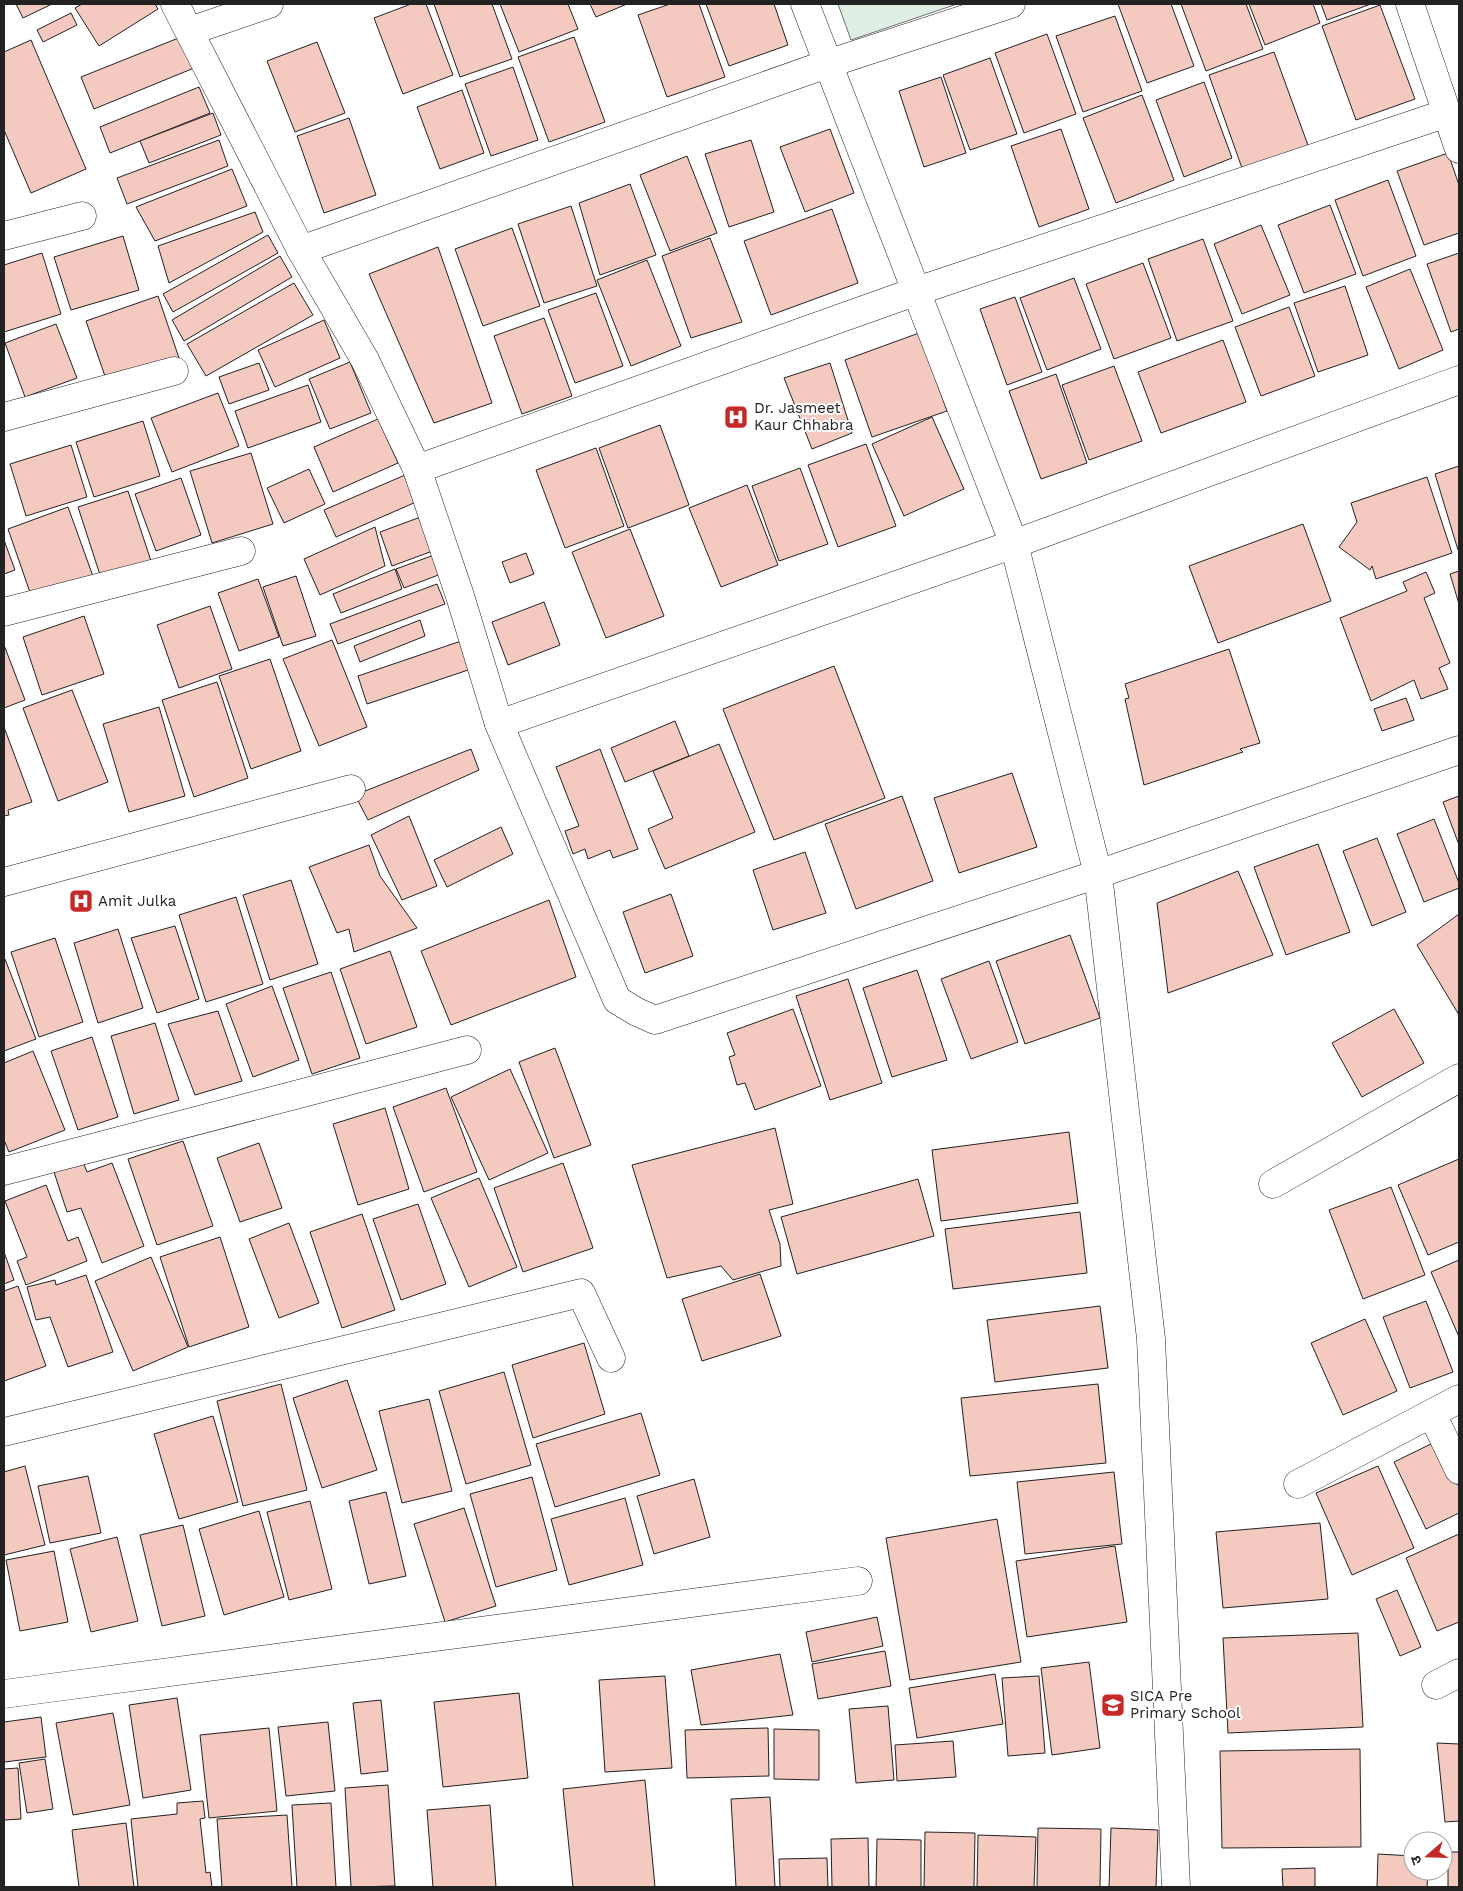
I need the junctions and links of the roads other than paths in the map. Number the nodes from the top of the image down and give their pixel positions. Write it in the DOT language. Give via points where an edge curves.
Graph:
graph roads {
  1 [pos="176,4"];
  2 [pos="268,4"];
  3 [pos="805,4"];
  4 [pos="1011,4"];
  5 [pos="1410,4"];
  6 [pos="190,31"];
  7 [pos="827,64"];
  8 [pos="1447,113"];
  9 [pos="1459,149"];
  10 [pos="82,216"];
  11 [pos="4,236"];
  12 [pos="301,250"];
  13 [pos="916,291"];
  14 [pos="174,371"];
  15 [pos="1459,380"];
  16 [pos="4,417"];
  17 [pos="417,469"];
  18 [pos="1014,544"];
  19 [pos="241,551"];
  20 [pos="4,612"];
  21 [pos="500,724"];
  22 [pos="1459,750"];
  23 [pos="351,789"];
  24 [pos="1098,874"];
  25 [pos="4,882"];
  26 [pos="467,1050"];
  27 [pos="1459,1078"];
  28 [pos="4,1172"];
  29 [pos="1274,1184"];
  30 [pos="611,1358"];
  31 [pos="1459,1399"];
  32 [pos="1432,1414"];
  33 [pos="4,1432"];
  34 [pos="1459,1470"];
  35 [pos="1298,1484"];
  36 [pos="858,1580"];
  37 [pos="4,1694"];
  38 [pos="1176,1887"];
  1 -- 6 [label="street"];
  2 -- 6 [label="street"];
  3 -- 7 [label="street"];
  4 -- 7 [label="street"];
  5 -- 8 [label="street"];
  6 -- 12 [label="street"];
  7 -- 12 [label="street"];
  7 -- 13 [label="street"];
  8 -- 9 [label="street"];
  8 -- 13 [label="street"];
  10 -- 11 [label="street"];
  12 -- 17 [label="street" via="365,360"];
  13 -- 17 [label="street"];
  13 -- 18 [label="street"];
  14 -- 16 [label="street"];
  15 -- 18 [label="street"];
  17 -- 21 [label="street"];
  18 -- 21 [label="street"];
  18 -- 24 [label="street"];
  19 -- 20 [label="street"];
  21 -- 24 [label="street" via="618,1000 655,1020"];
  22 -- 24 [label="street"];
  23 -- 25 [label="street"];
  24 -- 38 [label="street" via="1151,1339"];
  26 -- 28 [label="street"];
  27 -- 29 [label="street"];
  30 -- 33 [label="street" via="581,1293"];
  31 -- 32 [label="street"];
  32 -- 34 [label="street"];
  32 -- 35 [label="street"];
  36 -- 37 [label="street"];
}
